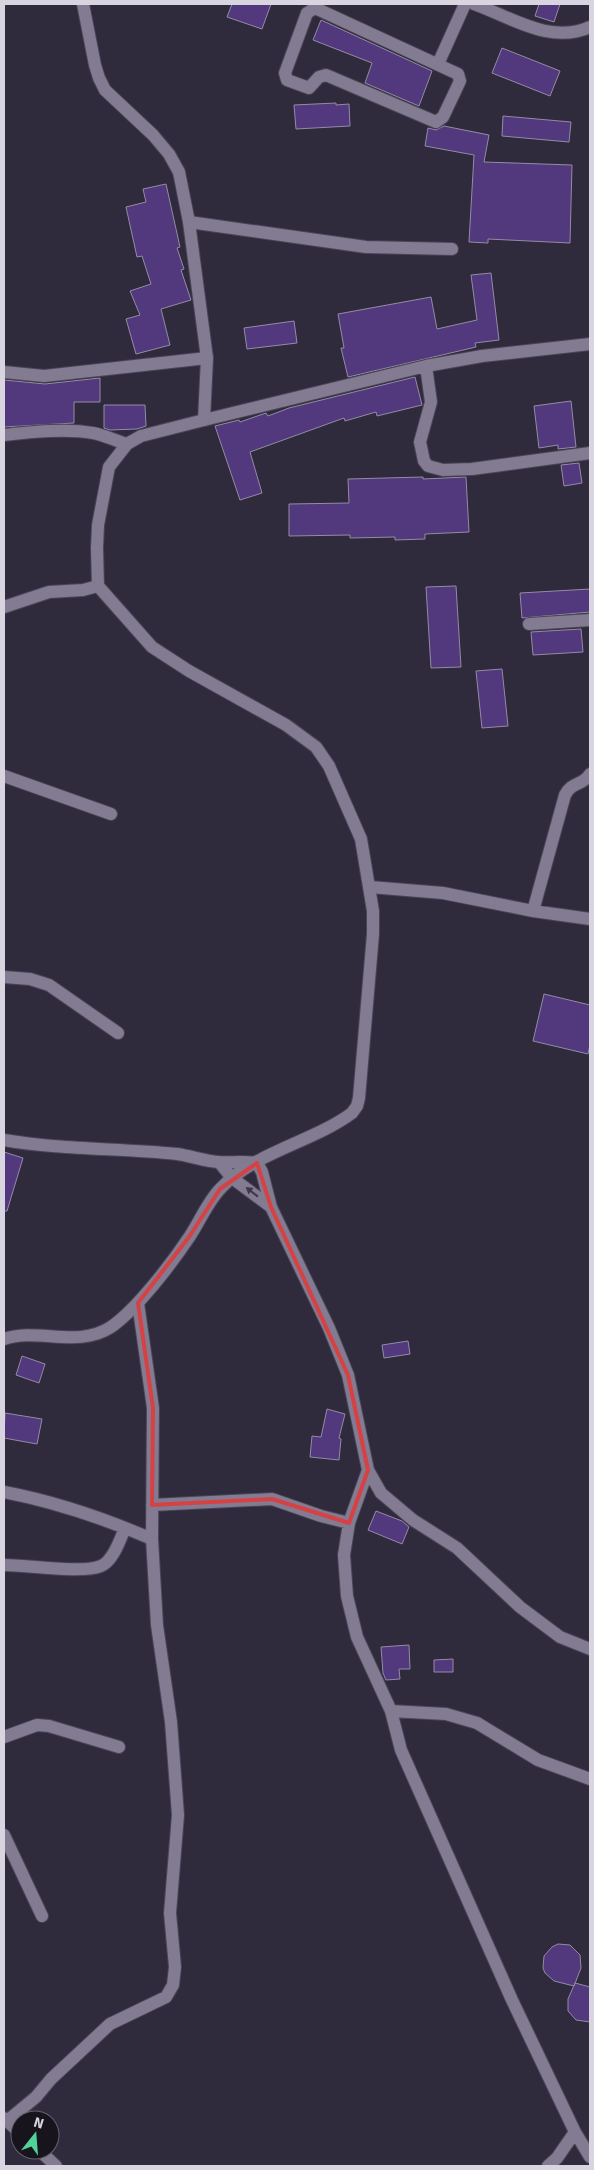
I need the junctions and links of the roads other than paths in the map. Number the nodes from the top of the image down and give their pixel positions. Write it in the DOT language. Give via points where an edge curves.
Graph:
graph roads {
  1 [pos="83,4"];
  2 [pos="465,4"];
  3 [pos="474,4"];
  4 [pos="494,7"];
  5 [pos="590,27"];
  6 [pos="438,64"];
  7 [pos="189,222"];
  8 [pos="452,249"];
  9 [pos="590,344"];
  10 [pos="207,358"];
  11 [pos="426,366"];
  12 [pos="4,372"];
  13 [pos="204,420"];
  14 [pos="4,435"];
  15 [pos="126,444"];
  16 [pos="590,453"];
  17 [pos="98,586"];
  18 [pos="4,609"];
  19 [pos="590,620"];
  20 [pos="529,624"];
  21 [pos="590,774"];
  22 [pos="4,776"];
  23 [pos="111,814"];
  24 [pos="370,887"];
  25 [pos="533,911"];
  26 [pos="590,919"];
  27 [pos="4,977"];
  28 [pos="118,1033"];
  29 [pos="4,1140"];
  30 [pos="219,1162"];
  31 [pos="257,1163"];
  32 [pos="232,1178"];
  33 [pos="271,1207"];
  34 [pos="138,1303"];
  35 [pos="4,1339"];
  36 [pos="368,1470"];
  37 [pos="4,1492"];
  38 [pos="152,1505"];
  39 [pos="349,1523"];
  40 [pos="125,1528"];
  41 [pos="152,1539"];
  42 [pos="4,1565"];
  43 [pos="590,1649"];
  44 [pos="391,1711"];
  45 [pos="4,1737"];
  46 [pos="118,1747"];
  47 [pos="590,1779"];
  48 [pos="4,1835"];
  49 [pos="42,1916"];
  50 [pos="6,2120"];
  51 [pos="575,2132"];
  52 [pos="590,2157"];
  53 [pos="548,2166"];
  1 -- 7 [label="street" via="99,78 113,99 169,154 179,172"];
  2 -- 6 [label="street"];
  3 -- 4 [label="street"];
  4 -- 5 [label="street" via="542,31 561,34"];
  6 -- 6 [label="street" via="458,74 460,81 443,117 436,122 326,75 319,77 309,88 288,80 285,73 307,13 315,8"];
  7 -- 8 [label="street" via="366,247"];
  7 -- 10 [label="street"];
  9 -- 11 [label="street"];
  10 -- 12 [label="street" via="44,376"];
  10 -- 13 [label="street"];
  11 -- 13 [label="street"];
  11 -- 16 [label="street" via="430,402 423,425 421,451 424,461 435,469 472,469"];
  13 -- 15 [label="street" via="141,436"];
  14 -- 15 [label="street" via="94,433"];
  15 -- 17 [label="street" via="109,467 102,497 97,548"];
  17 -- 18 [label="street" via="49,592"];
  17 -- 24 [label="street" via="152,647 286,725 316,748 329,766 361,839"];
  19 -- 20 [label="street"];
  21 -- 25 [label="street" via="569,788 565,795"];
  22 -- 23 [label="street"];
  24 -- 25 [label="street" via="443,892"];
  24 -- 31 [label="street" via="374,934 358,1106 346,1118"];
  25 -- 26 [label="street"];
  27 -- 28 [label="street" via="30,979 49,985"];
  29 -- 30 [label="street" via="176,1154"];
  30 -- 31 [label="street"];
  30 -- 32 [label="street"];
  31 -- 32 [label="street"];
  31 -- 33 [label="street"];
  33 -- 32 [label="street, one-way"];
  32 -- 34 [label="street" via="220,1189 189,1237"];
  33 -- 36 [label="street" via="348,1375"];
  34 -- 35 [label="street" via="110,1327 89,1336 67,1338 16,1334"];
  34 -- 38 [label="street" via="153,1408"];
  36 -- 39 [label="street"];
  36 -- 43 [label="street" via="381,1493 413,1520 457,1548 520,1607 560,1637"];
  37 -- 40 [label="street" via="44,1499"];
  38 -- 39 [label="street" via="272,1499"];
  38 -- 41 [label="street"];
  39 -- 44 [label="street" via="344,1555 347,1596 357,1637"];
  40 -- 41 [label="street"];
  40 -- 42 [label="street" via="112,1555 102,1566 81,1570"];
  41 -- 50 [label="street" via="157,1625 171,1722 178,1815 170,1913 175,1968 173,1985 166,1997 110,2024 36,2097"];
  44 -- 47 [label="street" via="446,1714 477,1723 538,1760"];
  44 -- 51 [label="street" via="401,1750 512,2000"];
  45 -- 46 [label="street" via="37,1725 49,1726"];
  48 -- 49 [label="street"];
  51 -- 52 [label="street"];
  51 -- 53 [label="street"];
}
